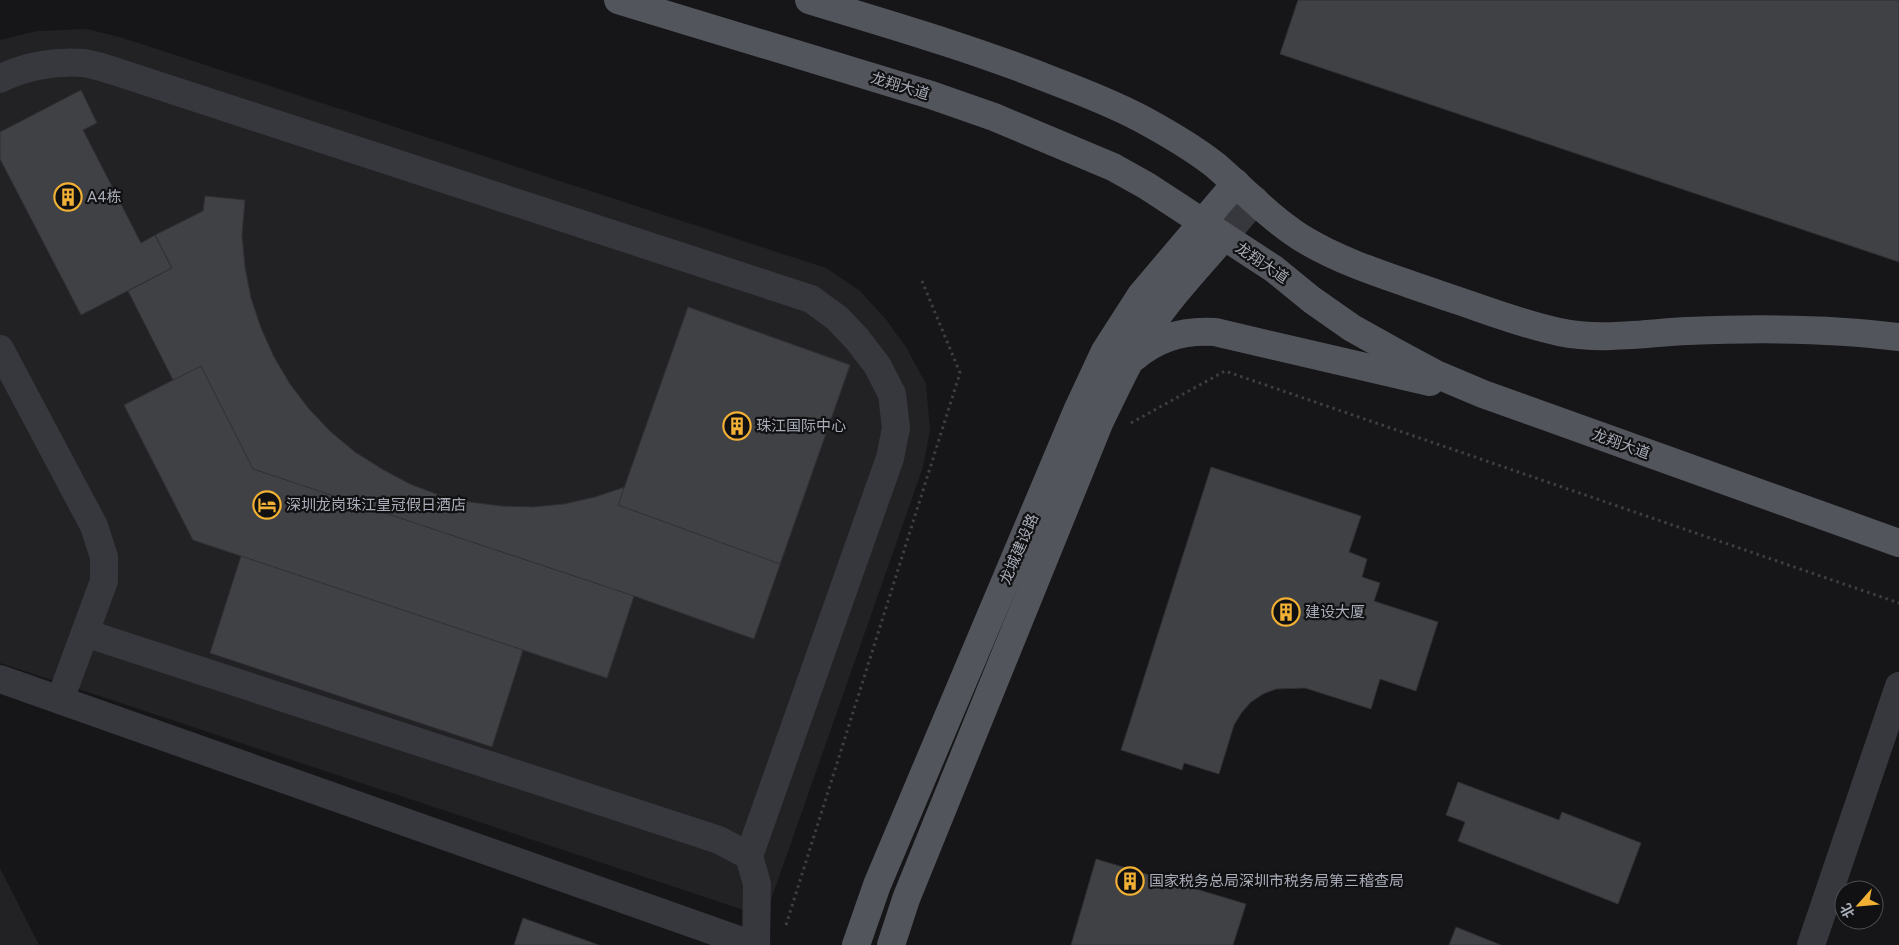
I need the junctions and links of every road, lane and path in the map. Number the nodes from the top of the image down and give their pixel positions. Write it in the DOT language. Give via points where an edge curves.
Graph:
graph roads {
  1 [pos="618,0"];
  2 [pos="809,0"];
  3 [pos="0,79"];
  4 [pos="1245,192"];
  5 [pos="1212,230"];
  6 [pos="922,280"];
  7 [pos="1899,338"];
  8 [pos="0,349"];
  9 [pos="1129,363"];
  10 [pos="1483,394"];
  11 [pos="1131,423"];
  12 [pos="1899,543"];
  13 [pos="1899,603"];
  14 [pos="85,633"];
  15 [pos="0,679"];
  16 [pos="1899,686"];
  17 [pos="60,700"];
  18 [pos="749,856"];
  19 [pos="786,926"];
  20 [pos="755,945"];
  21 [pos="856,945"];
  22 [pos="891,945"];
  23 [pos="1811,945"];
  1 -- 5 [label="main road, 龙翔大道" via="994,117 1113,167"];
  2 -- 4 [label="main road" via="948,42 1076,89 1176,138"];
  3 -- 18 [label="street" via="42,65 84,63 114,71 811,299 837,318 877,365 892,394 896,428 890,458"];
  4 -- 5 [label="street, 龙城建设路"];
  4 -- 7 [label="main road" via="1298,236 1359,267 1560,333 1607,337 1729,329 1806,330"];
  5 -- 9 [label="main road, 龙城建设路"];
  5 -- 10 [label="main road, 龙翔大道" via="1274,269 1352,328"];
  5 -- 21 [label="main road, 龙城建设路" via="1141,295 1097,368 884,867"];
  6 -- 19 [label="path" via="960,373"];
  8 -- 14 [label="street" via="94,526 104,557 104,581"];
  9 -- 10 [label="main road" via="1168,337 1191,332 1215,332"];
  9 -- 22 [label="main road, 龙城建设路" via="1089,449 910,890"];
  10 -- 12 [label="main road, 龙翔大道"];
  11 -- 13 [label="path" via="1225,371"];
  14 -- 17 [label="street"];
  14 -- 18 [label="street" via="718,840"];
  15 -- 17 [label="street"];
  16 -- 23 [label="street"];
  17 -- 20 [label="street"];
  18 -- 20 [label="street" via="757,884"];
}
